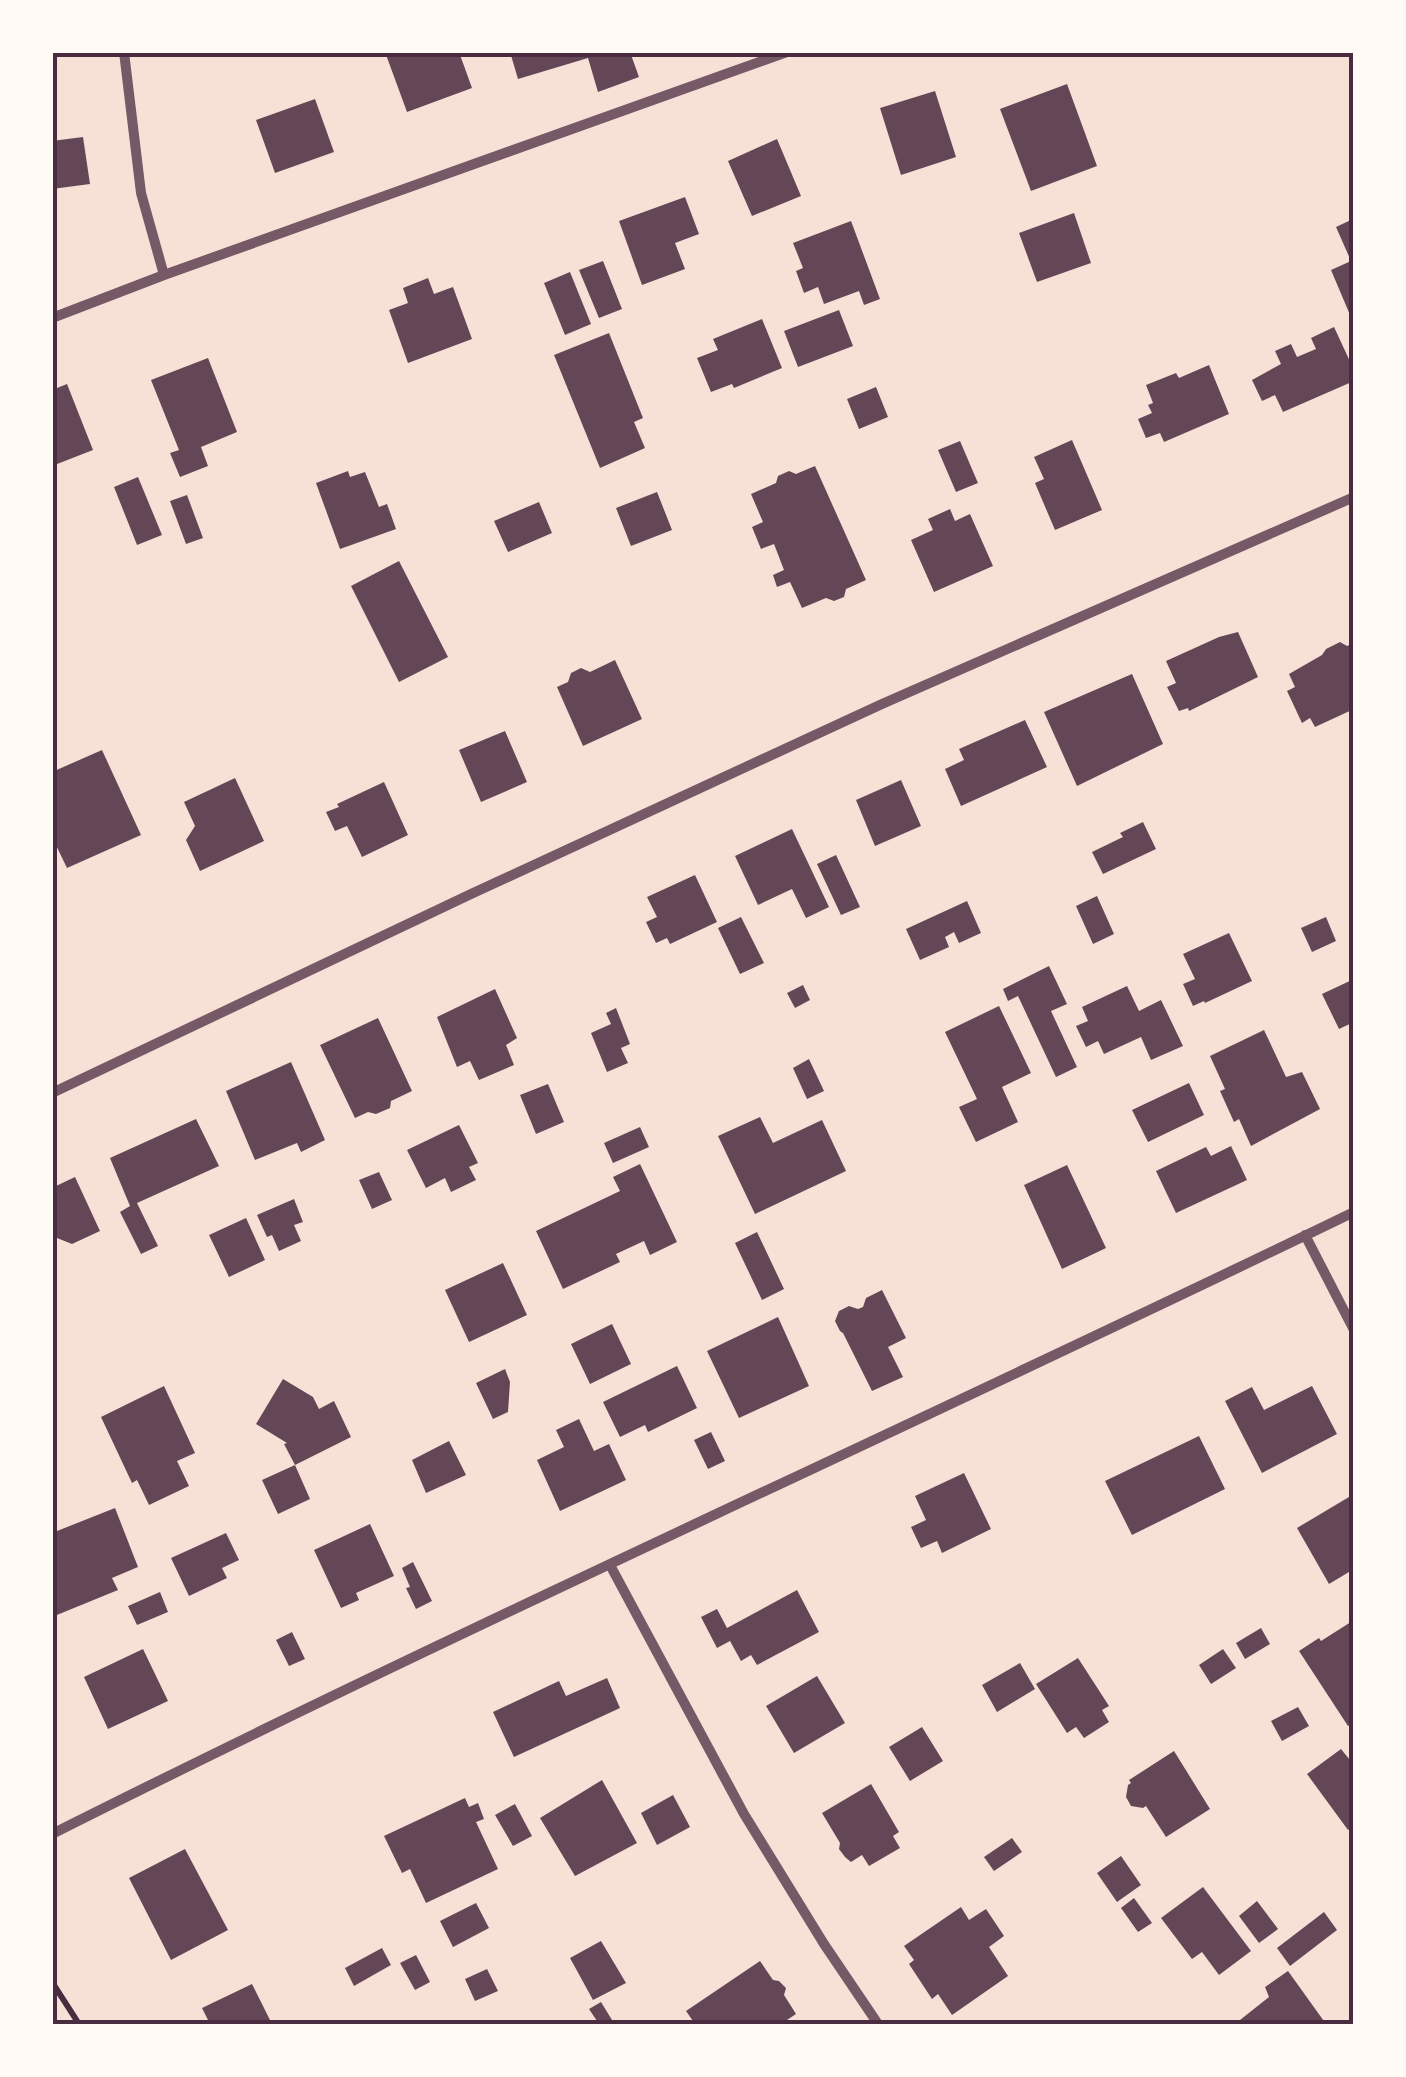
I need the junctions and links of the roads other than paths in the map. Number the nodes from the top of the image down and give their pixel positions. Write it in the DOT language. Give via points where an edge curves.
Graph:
graph roads {
  1 [pos="124,52"];
  2 [pos="787,52"];
  3 [pos="164,275"];
  4 [pos="52,318"];
  5 [pos="1354,497"];
  6 [pos="52,1093"];
  7 [pos="1354,1212"];
  8 [pos="1305,1235"];
  9 [pos="1354,1330"];
  10 [pos="610,1565"];
  11 [pos="52,1834"];
  12 [pos="878,2024"];
  1 -- 3 [label="street" via="141,194"];
  2 -- 3 [label="street"];
  3 -- 4 [label="street"];
  5 -- 6 [label="street" via="882,704"];
  7 -- 8 [label="street"];
  8 -- 9 [label="street"];
  8 -- 10 [label="street"];
  10 -- 11 [label="street"];
  10 -- 12 [label="street" via="744,1814"];
}
